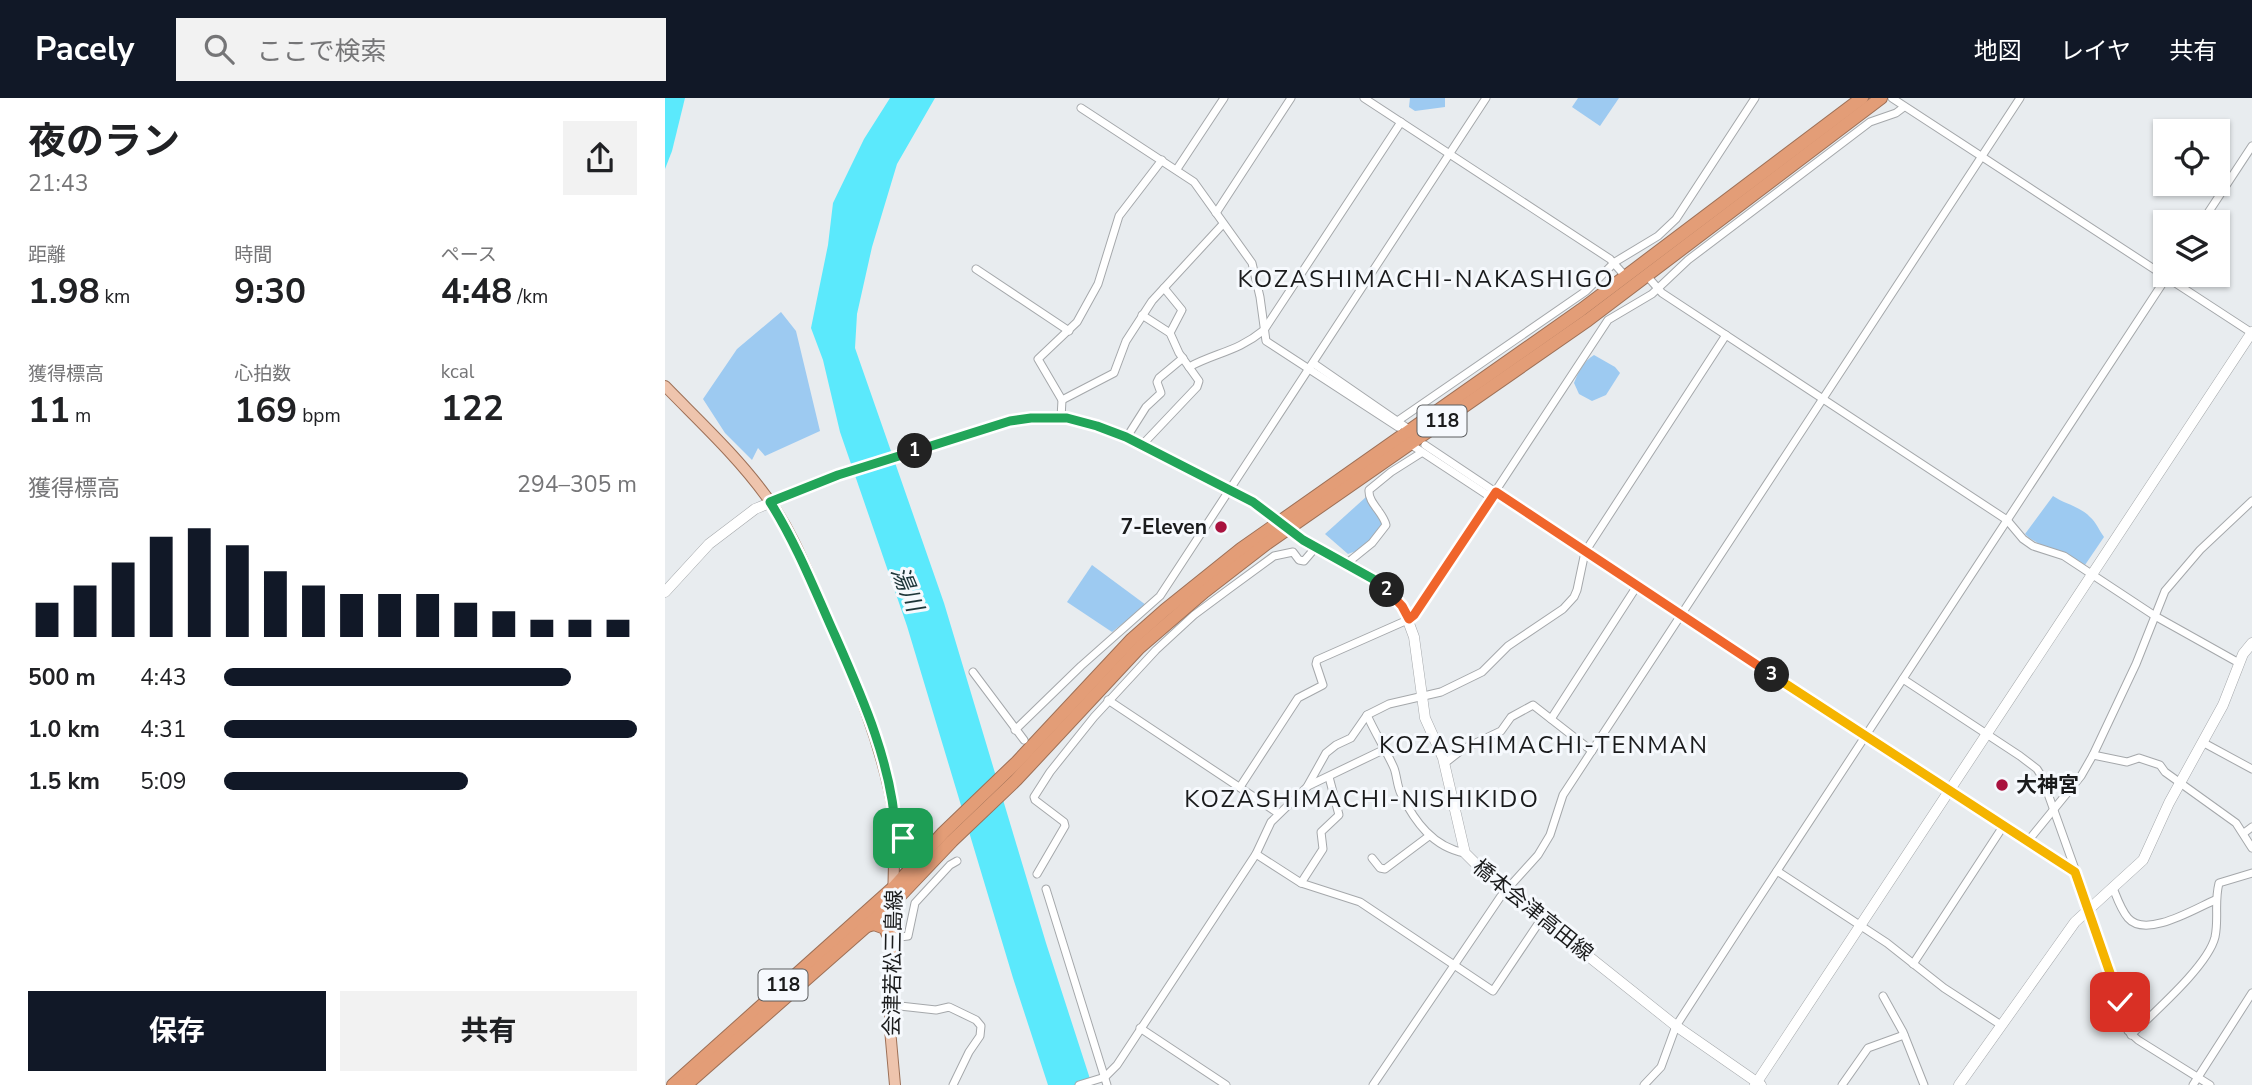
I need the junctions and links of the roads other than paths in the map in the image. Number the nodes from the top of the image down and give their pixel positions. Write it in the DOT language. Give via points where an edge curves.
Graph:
graph roads {
  1 [pos="1224,98"];
  2 [pos="1291,98"];
  3 [pos="1364,98"];
  4 [pos="1486,98"];
  5 [pos="1755,98"];
  6 [pos="1863,98"];
  7 [pos="1881,98"];
  8 [pos="1892,98"];
  9 [pos="2020,98"];
  10 [pos="1904,107"];
  11 [pos="1081,108"];
  12 [pos="1401,122"];
  13 [pos="2252,146"];
  14 [pos="1449,154"];
  15 [pos="1981,157"];
  16 [pos="1162,160"];
  17 [pos="1177,169"];
  18 [pos="2210,210"];
  19 [pos="1216,213"];
  20 [pos="1223,224"];
  21 [pos="1615,262"];
  22 [pos="2153,267"];
  23 [pos="976,269"];
  24 [pos="1626,276"];
  25 [pos="1647,276"];
  26 [pos="2160,287"];
  27 [pos="2184,287"];
  28 [pos="1164,288"];
  29 [pos="1657,289"];
  30 [pos="1142,315"];
  31 [pos="1264,330"];
  32 [pos="1069,331"];
  33 [pos="2252,332"];
  34 [pos="1170,333"];
  35 [pos="1726,335"];
  36 [pos="1183,358"];
  37 [pos="1311,366"];
  38 [pos="1189,367"];
  39 [pos="665,386"];
  40 [pos="1823,399"];
  41 [pos="1062,400"];
  42 [pos="1061,418"];
  43 [pos="1404,430"];
  44 [pos="1126,437"];
  45 [pos="1142,445"];
  46 [pos="1423,449"];
  47 [pos="1230,490"];
  48 [pos="1494,495"];
  49 [pos="2252,501"];
  50 [pos="770,502"];
  51 [pos="2007,520"];
  52 [pos="1284,525"];
  53 [pos="1316,547"];
  54 [pos="1585,552"];
  55 [pos="1346,564"];
  56 [pos="2091,575"];
  57 [pos="1637,586"];
  58 [pos="665,592"];
  59 [pos="1681,615"];
  60 [pos="2155,616"];
  61 [pos="1409,619"];
  62 [pos="2252,643"];
  63 [pos="2239,663"];
  64 [pos="973,672"];
  65 [pos="1903,679"];
  66 [pos="1422,698"];
  67 [pos="1108,700"];
  68 [pos="1367,715"];
  69 [pos="1551,719"];
  70 [pos="1015,730"];
  71 [pos="1987,734"];
  72 [pos="1865,736"];
  73 [pos="1024,740"];
  74 [pos="2204,743"];
  75 [pos="1383,750"];
  76 [pos="1592,751"];
  77 [pos="2093,755"];
  78 [pos="1045,760"];
  79 [pos="1445,763"];
  80 [pos="1054,767"];
  81 [pos="2252,769"];
  82 [pos="1329,777"];
  83 [pos="2182,783"];
  84 [pos="1240,787"];
  85 [pos="1307,787"];
  86 [pos="1949,790"];
  87 [pos="2055,808"];
  88 [pos="1279,813"];
  89 [pos="924,816"];
  90 [pos="2004,825"];
  91 [pos="2252,827"];
  92 [pos="2244,834"];
  93 [pos="1429,836"];
  94 [pos="947,837"];
  95 [pos="2028,841"];
  96 [pos="896,842"];
  97 [pos="2252,848"];
  98 [pos="1465,853"];
  99 [pos="1256,854"];
  100 [pos="1372,858"];
  101 [pos="919,860"];
  102 [pos="957,861"];
  103 [pos="1777,871"];
  104 [pos="2075,872"];
  105 [pos="2252,873"];
  106 [pos="1037,874"];
  107 [pos="1301,883"];
  108 [pos="894,887"];
  109 [pos="2113,888"];
  110 [pos="1046,889"];
  111 [pos="1507,890"];
  112 [pos="2215,900"];
  113 [pos="894,902"];
  114 [pos="2088,910"];
  115 [pos="1542,918"];
  116 [pos="867,926"];
  117 [pos="1860,926"];
  118 [pos="892,940"];
  119 [pos="1913,964"];
  120 [pos="1454,966"];
  121 [pos="2252,993"];
  122 [pos="1883,996"];
  123 [pos="891,1005"];
  124 [pos="2001,1025"];
  125 [pos="1676,1026"];
  126 [pos="1140,1028"];
  127 [pos="1904,1035"];
  128 [pos="2131,1035"];
  129 [pos="2198,1077"];
  130 [pos="1106,1081"];
  131 [pos="1758,1084"];
  132 [pos="673,1085"];
  133 [pos="686,1085"];
  134 [pos="895,1085"];
  135 [pos="953,1085"];
  136 [pos="1079,1085"];
  137 [pos="1226,1085"];
  138 [pos="1373,1085"];
  139 [pos="1644,1085"];
  140 [pos="1842,1085"];
  141 [pos="1924,1085"];
  142 [pos="1959,1085"];
  143 [pos="2193,1085"];
  144 [pos="2210,1085"];
  1 -- 17 [label="street"];
  2 -- 19 [label="street"];
  3 -- 12 [label="street"];
  4 -- 14 [label="street"];
  5 -- 21 [label="street" via="1676,219 1658,236"];
  6 -- 24 [label="highway, 118"];
  7 -- 25 [label="highway, 118"];
  8 -- 10 [label="street"];
  9 -- 15 [label="street"];
  10 -- 15 [label="street"];
  10 -- 29 [label="street" via="1870,122 1688,260"];
  11 -- 16 [label="street"];
  12 -- 14 [label="street"];
  12 -- 31 [label="street"];
  13 -- 18 [label="street"];
  14 -- 21 [label="street"];
  14 -- 37 [label="street"];
  15 -- 22 [label="street"];
  15 -- 40 [label="street"];
  16 -- 17 [label="street"];
  16 -- 32 [label="street" via="1119,215 1098,284"];
  17 -- 19 [label="street" via="1194,182"];
  19 -- 20 [label="street"];
  20 -- 28 [label="street"];
  20 -- 31 [label="street" via="1252,263"];
  21 -- 24 [label="street"];
  21 -- 43 [label="street" via="1586,291"];
  23 -- 32 [label="street"];
  24 -- 43 [label="highway, 118"];
  25 -- 29 [label="street"];
  25 -- 43 [label="highway, 118" via="1588,320"];
  26 -- 51 [label="street"];
  27 -- 33 [label="street"];
  28 -- 30 [label="street"];
  28 -- 34 [label="street" via="1182,310"];
  29 -- 35 [label="street"];
  29 -- 48 [label="street" via="1608,320"];
  30 -- 34 [label="street"];
  30 -- 41 [label="street" via="1114,373"];
  31 -- 37 [label="street" via="1266,341"];
  31 -- 38 [label="street" via="1237,349"];
  32 -- 41 [label="street" via="1038,359"];
  33 -- 56 [label="main road"];
  34 -- 36 [label="street"];
  35 -- 40 [label="street"];
  35 -- 54 [label="street"];
  36 -- 38 [label="street"];
  36 -- 44 [label="street" via="1159,378 1161,393"];
  37 -- 43 [label="street"];
  37 -- 47 [label="street"];
  38 -- 45 [label="street" via="1198,385"];
  39 -- 50 [label="main road, 会津若松三島線"];
  40 -- 51 [label="street"];
  40 -- 59 [label="street"];
  41 -- 42 [label="street"];
  42 -- 44 [label="main road, 橋本会津高田線"];
  42 -- 50 [label="main road, 橋本会津高田線" via="1010,421 838,475"];
  43 -- 46 [label="street"];
  43 -- 52 [label="highway, 118"];
  44 -- 45 [label="main road, 橋本会津高田線"];
  45 -- 47 [label="main road, 橋本会津高田線"];
  46 -- 48 [label="street"];
  46 -- 55 [label="street" via="1369,490 1386,525"];
  47 -- 52 [label="main road, 橋本会津高田線"];
  47 -- 70 [label="street" via="1158,598"];
  48 -- 54 [label="street"];
  48 -- 61 [label="street"];
  49 -- 60 [label="street" via="2165,591"];
  50 -- 58 [label="main road, 橋本会津高田線" via="724,532"];
  50 -- 96 [label="main road, 会津若松三島線" via="796,545 867,713 891,792"];
  51 -- 56 [label="street" via="2033,546 2064,556"];
  51 -- 65 [label="street"];
  52 -- 53 [label="main road, 橋本会津高田線"];
  52 -- 94 [label="highway, 118" via="1139,648"];
  53 -- 55 [label="main road, 橋本会津高田線"];
  53 -- 67 [label="street" via="1304,561 1293,552 1274,556 1229,589 1171,635"];
  54 -- 57 [label="street"];
  54 -- 66 [label="street" via="1577,590 1563,609 1508,646 1482,672"];
  55 -- 61 [label="main road, 橋本会津高田線" via="1386,589"];
  56 -- 60 [label="street"];
  56 -- 71 [label="main road"];
  57 -- 59 [label="street"];
  57 -- 69 [label="street"];
  59 -- 72 [label="street"];
  59 -- 76 [label="street"];
  60 -- 63 [label="street"];
  60 -- 77 [label="street"];
  61 -- 66 [label="main road, 橋本会津高田線"];
  61 -- 84 [label="street" via="1317,660 1323,685 1297,698"];
  62 -- 63 [label="main road"];
  63 -- 74 [label="main road"];
  64 -- 70 [label="street"];
  65 -- 71 [label="street"];
  65 -- 72 [label="street"];
  66 -- 68 [label="street" via="1389,704"];
  66 -- 79 [label="main road, 橋本会津高田線" via="1427,724"];
  67 -- 80 [label="street"];
  67 -- 84 [label="street"];
  68 -- 75 [label="street"];
  68 -- 85 [label="street" via="1351,738 1326,754"];
  69 -- 76 [label="street"];
  69 -- 79 [label="street" via="1529,705 1504,728"];
  70 -- 73 [label="street"];
  71 -- 86 [label="main road"];
  71 -- 87 [label="street" via="2037,769"];
  72 -- 86 [label="street"];
  72 -- 103 [label="street"];
  74 -- 81 [label="street"];
  74 -- 83 [label="main road"];
  75 -- 82 [label="street"];
  75 -- 93 [label="street" via="1396,773 1399,792"];
  76 -- 111 [label="street" via="1563,795 1545,844"];
  77 -- 83 [label="street" via="2127,762 2139,758 2159,765"];
  77 -- 87 [label="street"];
  78 -- 80 [label="street"];
  79 -- 98 [label="main road, 橋本会津高田線"];
  80 -- 106 [label="street" via="1034,797 1065,826"];
  82 -- 85 [label="street"];
  82 -- 107 [label="street" via="1339,815 1321,832 1323,849"];
  83 -- 92 [label="street"];
  83 -- 109 [label="main road" via="2143,860"];
  84 -- 88 [label="street"];
  85 -- 88 [label="street"];
  86 -- 90 [label="street"];
  86 -- 117 [label="main road"];
  87 -- 95 [label="street"];
  87 -- 104 [label="street"];
  88 -- 99 [label="street"];
  89 -- 96 [label="street" via="918,833"];
  90 -- 95 [label="street"];
  90 -- 119 [label="street"];
  91 -- 92 [label="street"];
  92 -- 97 [label="street"];
  93 -- 98 [label="street"];
  93 -- 100 [label="street" via="1385,869"];
  94 -- 101 [label="highway, 118"];
  94 -- 113 [label="highway, 118"];
  95 -- 104 [label="street"];
  96 -- 101 [label="main road" via="908,859"];
  96 -- 108 [label="main road, 会津若松三島線"];
  98 -- 111 [label="main road, 橋本会津高田線"];
  99 -- 107 [label="street"];
  99 -- 126 [label="street"];
  101 -- 108 [label="highway, 118"];
  102 -- 118 [label="street" via="915,903 908,936"];
  103 -- 117 [label="street"];
  103 -- 125 [label="street"];
  104 -- 114 [label="street"];
  105 -- 112 [label="street" via="2219,883"];
  107 -- 120 [label="street" via="1360,902"];
  108 -- 113 [label="main road, 会津若松三島線"];
  108 -- 132 [label="highway, 118"];
  109 -- 112 [label="street" via="2127,917 2141,924 2169,921"];
  109 -- 114 [label="main road"];
  110 -- 130 [label="street"];
  111 -- 115 [label="main road, 橋本会津高田線"];
  111 -- 120 [label="street"];
  112 -- 128 [label="street" via="2217,923 2210,953"];
  113 -- 116 [label="highway, 118"];
  113 -- 118 [label="main road, 会津若松三島線"];
  114 -- 124 [label="main road"];
  114 -- 128 [label="street"];
  115 -- 120 [label="street" via="1493,991"];
  115 -- 125 [label="main road, 橋本会津高田線"];
  116 -- 118 [label="highway" via="878,924"];
  116 -- 133 [label="highway, 118"];
  117 -- 119 [label="street"];
  117 -- 131 [label="main road"];
  118 -- 123 [label="main road, 会津若松三島線"];
  119 -- 124 [label="street"];
  120 -- 138 [label="street"];
  121 -- 129 [label="street"];
  122 -- 127 [label="street"];
  123 -- 134 [label="main road, 会津若松三島線"];
  123 -- 135 [label="street" via="949,1007 976,1020 980,1036"];
  124 -- 142 [label="main road"];
  125 -- 131 [label="main road, 橋本会津高田線"];
  125 -- 139 [label="street" via="1661,1067"];
  126 -- 130 [label="street"];
  126 -- 137 [label="street"];
  127 -- 140 [label="street" via="1868,1048"];
  127 -- 141 [label="street"];
  128 -- 129 [label="street"];
  129 -- 143 [label="street"];
  129 -- 144 [label="street"];
  130 -- 136 [label="street"];
}
